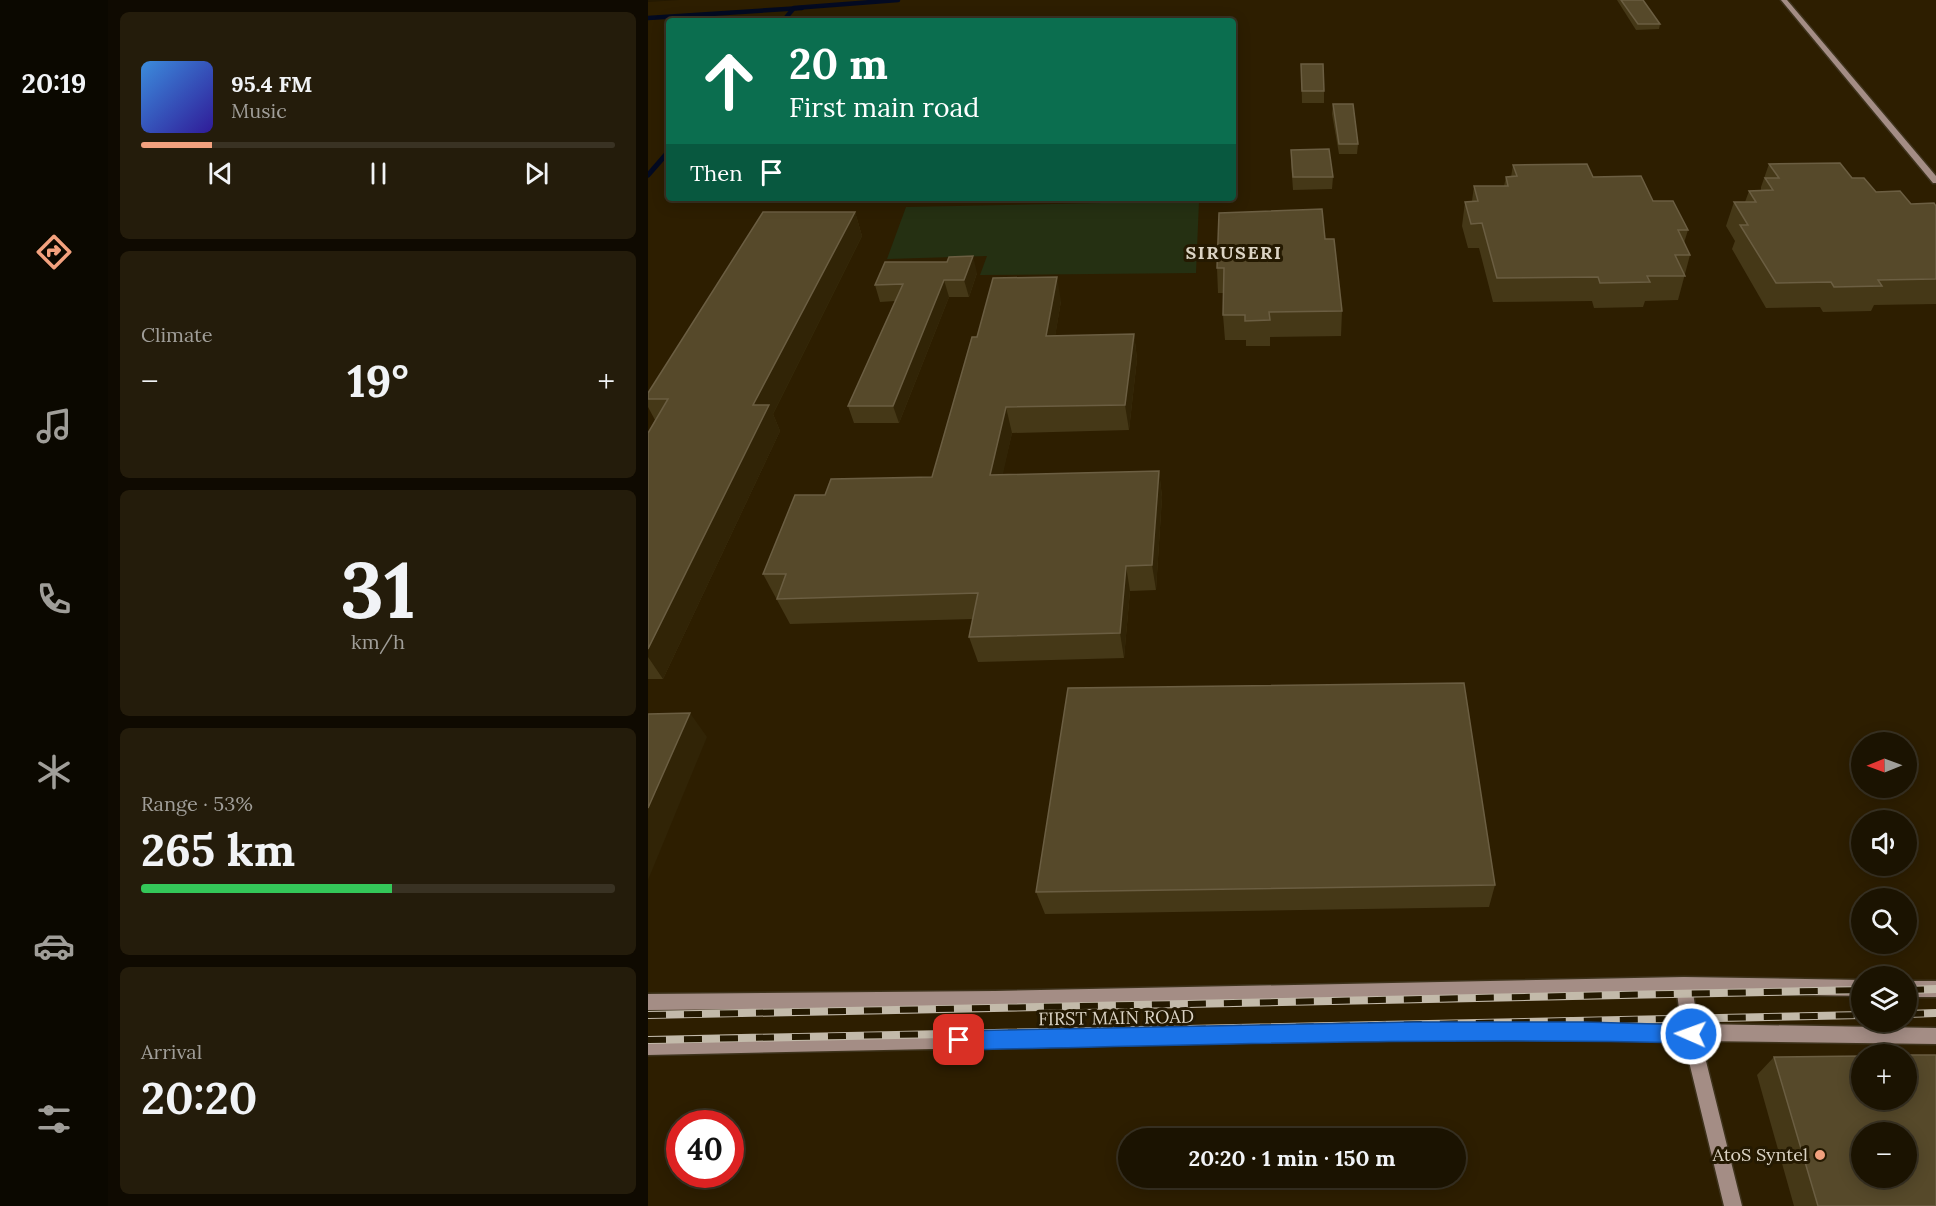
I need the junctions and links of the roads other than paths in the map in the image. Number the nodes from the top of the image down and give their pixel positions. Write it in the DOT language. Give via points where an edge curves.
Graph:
graph roads {
  1 [pos="1784,0"];
  2 [pos="1936,181"];
  3 [pos="1684,985"];
  4 [pos="1851,988"];
  5 [pos="1917,989"];
  6 [pos="1936,989"];
  7 [pos="648,1002"];
  8 [pos="1691,1034"];
  9 [pos="1936,1036"];
  10 [pos="648,1047"];
  11 [pos="1733,1206"];
  1 -- 2 [label="street"];
  3 -- 4 [label="street"];
  3 -- 7 [label="street"];
  3 -- 8 [label="street"];
  5 -- 6 [label="street"];
  8 -- 9 [label="street, FIRST MAIN ROAD"];
  8 -- 10 [label="street, FIRST MAIN ROAD" via="1403,1032"];
  8 -- 11 [label="street"];
}
